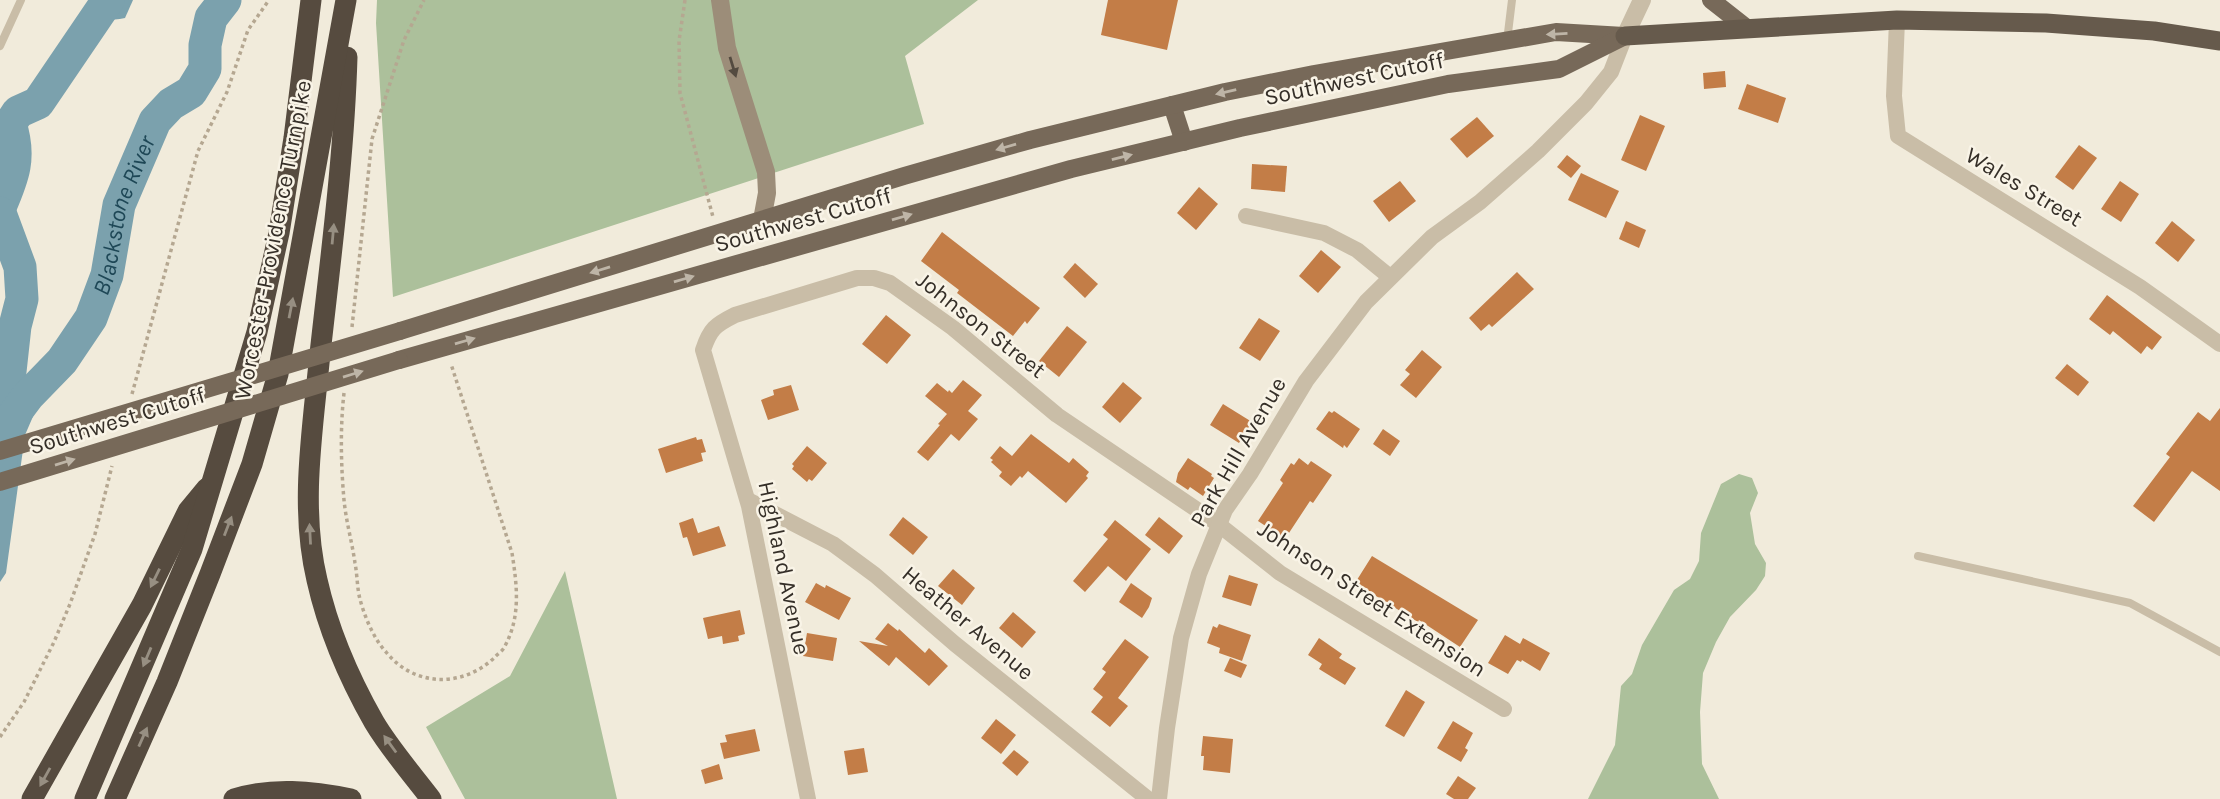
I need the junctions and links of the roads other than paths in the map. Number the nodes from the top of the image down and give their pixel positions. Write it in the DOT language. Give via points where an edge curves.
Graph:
graph roads {
  1 [pos="20,0"];
  2 [pos="312,0"];
  3 [pos="347,0"];
  4 [pos="720,0"];
  5 [pos="1512,0"];
  6 [pos="1642,0"];
  7 [pos="1711,0"];
  8 [pos="1897,20"];
  9 [pos="1748,29"];
  10 [pos="1625,36"];
  11 [pos="1507,41"];
  12 [pos="2220,41"];
  13 [pos="0,46"];
  14 [pos="1172,105"];
  15 [pos="1184,142"];
  16 [pos="1246,216"];
  17 [pos="762,220"];
  18 [pos="1390,277"];
  19 [pos="2220,344"];
  20 [pos="703,350"];
  21 [pos="0,451"];
  22 [pos="215,478"];
  23 [pos="0,482"];
  24 [pos="748,500"];
  25 [pos="1218,524"];
  26 [pos="1918,556"];
  27 [pos="2220,652"];
  28 [pos="1504,709"];
  29 [pos="32,799"];
  30 [pos="85,799"];
  31 [pos="114,799"];
  32 [pos="234,799"];
  33 [pos="351,799"];
  34 [pos="431,799"];
  35 [pos="808,799"];
  36 [pos="1148,799"];
  37 [pos="1159,799"];
  1 -- 13 [label="lane"];
  2 -- 22 [label="highway, Worcester-Providence Turnpike" via="279,233 257,332"];
  31 -- 3 [label="highway, Worcester-Providence Turnpike, one-way" via="167,682 252,464 278,374"];
  34 -- 3 [label="highway, one-way" via="375,723 342,659 311,548 312,437 346,84"];
  4 -- 17 [label="main road, one-way" via="727,48 766,172"];
  5 -- 11 [label="lane"];
  6 -- 10 [label="street"];
  7 -- 9 [label="main road"];
  8 -- 9 [label="highway, Southwest Cutoff"];
  8 -- 12 [label="highway, Southwest Cutoff" via="2046,23"];
  8 -- 19 [label="street, Wales Street" via="1898,136 2140,287"];
  9 -- 10 [label="highway, Southwest Cutoff"];
  10 -- 11 [label="main road, Southwest Cutoff, one-way" via="1556,32"];
  10 -- 15 [label="main road, Southwest Cutoff" via="1559,69 1448,84"];
  10 -- 18 [label="street, Park Hill Avenue" via="1611,72 1586,103 1538,151"];
  11 -- 14 [label="main road, Southwest Cutoff, one-way" via="1314,74"];
  14 -- 15 [label="main road"];
  14 -- 17 [label="main road, Southwest Cutoff, one-way" via="1030,140"];
  23 -- 15 [label="main road, Southwest Cutoff, one-way, bridge" via="447,346 1071,169"];
  16 -- 18 [label="street" via="1324,233 1357,250"];
  17 -- 21 [label="main road, Southwest Cutoff, one-way, bridge"];
  18 -- 25 [label="street, Park Hill Avenue" via="1306,381"];
  20 -- 24 [label="street, Highland Avenue"];
  20 -- 25 [label="street, Johnson Street" via="717,323 735,315 857,278 890,283 953,328 1057,415"];
  22 -- 29 [label="highway, one-way" via="188,511 142,605"];
  22 -- 30 [label="highway, Worcester-Providence Turnpike, one-way" via="192,549"];
  24 -- 35 [label="street, Highland Avenue"];
  24 -- 36 [label="street, Heather Avenue" via="833,544 875,575"];
  25 -- 28 [label="street, Johnson Street Extension" via="1280,573"];
  25 -- 37 [label="street, Park Hill Avenue" via="1181,638"];
  26 -- 27 [label="lane" via="2130,603"];
  32 -- 33 [label="highway" via="288,791"];
}
